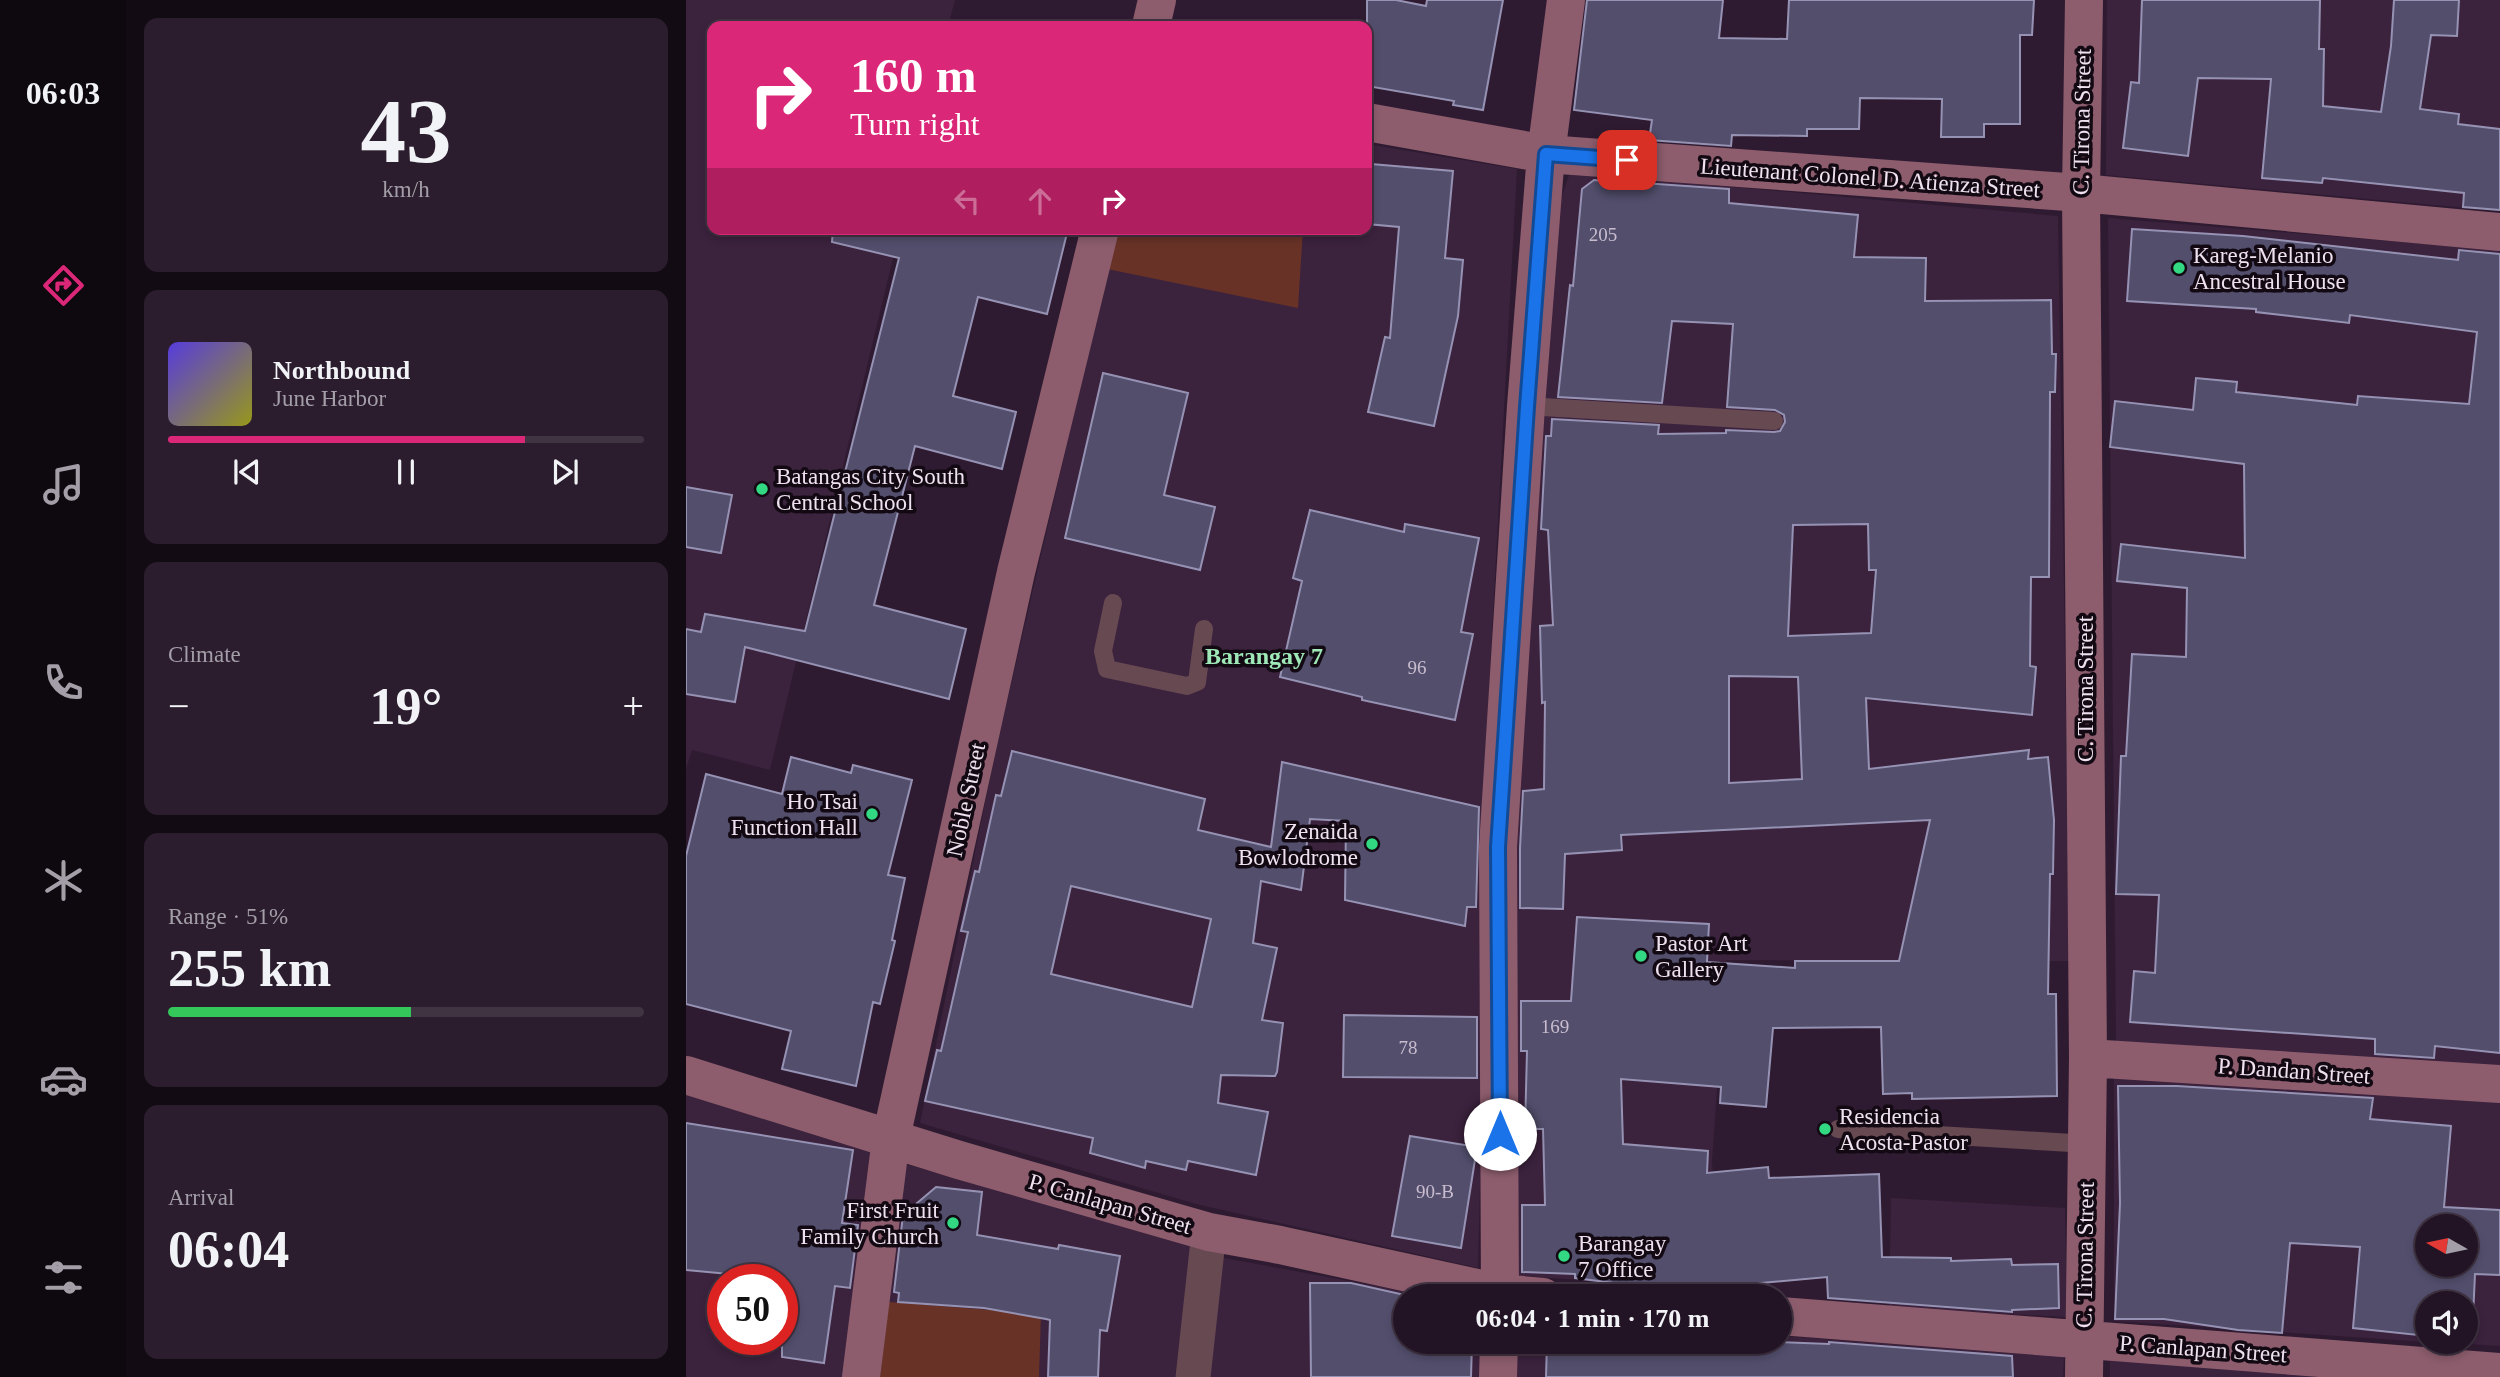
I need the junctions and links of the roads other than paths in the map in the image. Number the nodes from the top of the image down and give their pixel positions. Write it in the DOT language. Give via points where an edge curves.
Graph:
graph roads {
  1 [pos="1157,0"];
  2 [pos="1566,0"];
  3 [pos="2084,0"];
  4 [pos="1152,21"];
  5 [pos="1372,123"];
  6 [pos="1546,154"];
  7 [pos="2081,193"];
  8 [pos="2500,232"];
  9 [pos="1099,235"];
  10 [pos="1527,407"];
  11 [pos="1774,421"];
  12 [pos="1113,603"];
  13 [pos="1204,629"];
  14 [pos="2088,1058"];
  15 [pos="686,1075"];
  16 [pos="2500,1084"];
  17 [pos="1838,1129"];
  18 [pos="891,1138"];
  19 [pos="2088,1144"];
  20 [pos="1209,1232"];
  21 [pos="1452,1284"];
  22 [pos="1500,1284"];
  23 [pos="1792,1318"];
  24 [pos="1499,1354"];
  25 [pos="2083,1359"];
  26 [pos="2500,1372"];
  27 [pos="861,1377"];
  28 [pos="1193,1377"];
  29 [pos="1498,1377"];
  1 -- 4 [label="street"];
  2 -- 6 [label="street"];
  3 -- 7 [label="street, C. Tirona Street"];
  5 -- 6 [label="street, Lieutenant Colonel D. Atienza Street"];
  6 -- 7 [label="street, Lieutenant Colonel D. Atienza Street"];
  6 -- 10 [label="street"];
  7 -- 8 [label="street, Lieutenant Colonel D. Atienza Street"];
  7 -- 14 [label="street, C. Tirona Street"];
  9 -- 18 [label="street, Noble Street" via="1016,572"];
  10 -- 11 [label="lane"];
  10 -- 22 [label="street" via="1498,847"];
  12 -- 13 [label="lane" via="1102,651 1107,669 1187,686 1197,682"];
  14 -- 16 [label="street, P. Dandan Street"];
  14 -- 19 [label="street, C. Tirona Street"];
  15 -- 18 [label="street, P. Canlapan Street"];
  17 -- 19 [label="lane"];
  18 -- 20 [label="street, P. Canlapan Street"];
  18 -- 27 [label="street, Noble Street"];
  19 -- 25 [label="street, C. Tirona Street"];
  20 -- 21 [label="street, P. Canlapan Street"];
  20 -- 28 [label="street"];
  23 -- 25 [label="street, P. Canlapan Street"];
  24 -- 29 [label="street"];
  25 -- 26 [label="street, P. Canlapan Street"];
}
